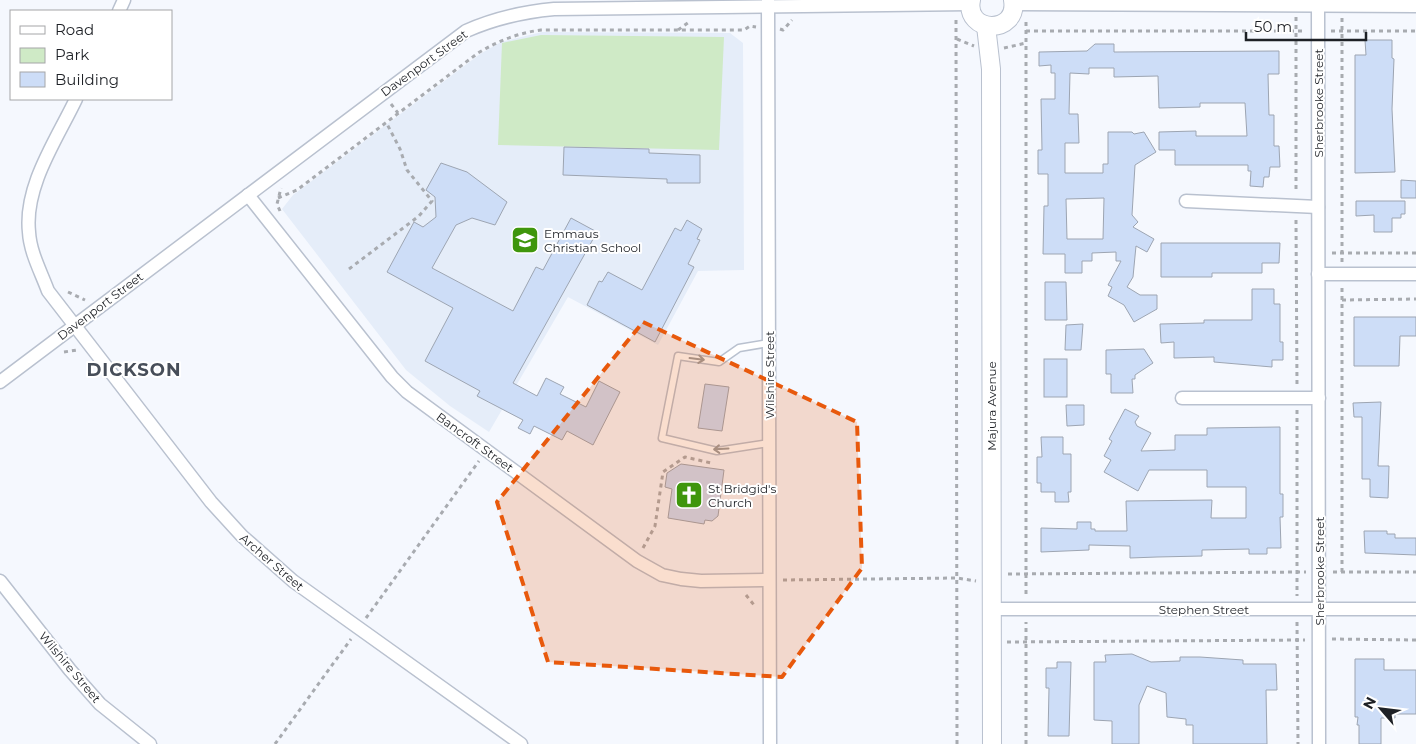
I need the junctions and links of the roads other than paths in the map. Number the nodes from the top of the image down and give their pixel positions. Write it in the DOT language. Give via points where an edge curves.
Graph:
graph roads {
  1 [pos="971,2"];
  2 [pos="1013,2"];
  3 [pos="768,3"];
  4 [pos="1318,3"];
  5 [pos="1416,6"];
  6 [pos="1006,22"];
  7 [pos="986,26"];
  8 [pos="991,69"];
  9 [pos="76,100"];
  10 [pos="248,195"];
  11 [pos="1186,201"];
  12 [pos="1318,207"];
  13 [pos="1318,274"];
  14 [pos="1416,274"];
  15 [pos="75,326"];
  16 [pos="769,343"];
  17 [pos="0,382"];
  18 [pos="1182,398"];
  19 [pos="1319,398"];
  20 [pos="769,443"];
  21 [pos="774,580"];
  22 [pos="0,581"];
  23 [pos="992,609"];
  24 [pos="1319,610"];
  25 [pos="1416,610"];
  26 [pos="150,744"];
  27 [pos="521,744"];
  28 [pos="770,744"];
  29 [pos="992,744"];
  30 [pos="1319,744"];
  1 -- 3 [label="street, Davenport Street"];
  1 -- 7 [label="main road" via="976,20"];
  2 -- 4 [label="street"];
  2 -- 6 [label="main road, Majura Avenue" via="1012,14"];
  3 -- 10 [label="street, Davenport Street" via="554,9 493,18 466,31"];
  3 -- 16 [label="street, Wilshire Street"];
  4 -- 5 [label="street"];
  4 -- 12 [label="street, Sherbrooke Street"];
  6 -- 7 [label="main road" via="1000,26"];
  6 -- 8 [label="main road, Majura Avenue"];
  7 -- 8 [label="main road, Majura Avenue"];
  8 -- 23 [label="main road, Majura Avenue"];
  9 -- 15 [label="street, Archer Street" via="38,177 32,195 28,232 48,291"];
  10 -- 15 [label="street, Davenport Street"];
  10 -- 21 [label="street, Bancroft Street" via="392,377 415,398 637,561 662,574 701,581"];
  11 -- 12 [label="street"];
  12 -- 13 [label="street, Sherbrooke Street"];
  13 -- 14 [label="street"];
  13 -- 19 [label="street, Sherbrooke Street"];
  15 -- 17 [label="street, Davenport Street"];
  15 -- 27 [label="street, Archer Street" via="211,502 242,536 293,581"];
  16 -- 20 [label="street, Wilshire Street"];
  20 -- 16 [label="lane, one-way" via="717,451 662,438 678,356 719,362 738,348"];
  18 -- 19 [label="street"];
  19 -- 24 [label="street, Sherbrooke Street"];
  20 -- 21 [label="street, Wilshire Street"];
  21 -- 28 [label="street, Wilshire Street"];
  22 -- 26 [label="street, Wilshire Street" via="100,704"];
  23 -- 24 [label="street, Stephen Street"];
  23 -- 29 [label="main road, Majura Avenue"];
  24 -- 25 [label="street, Stephen Street"];
  24 -- 30 [label="street, Sherbrooke Street"];
}
